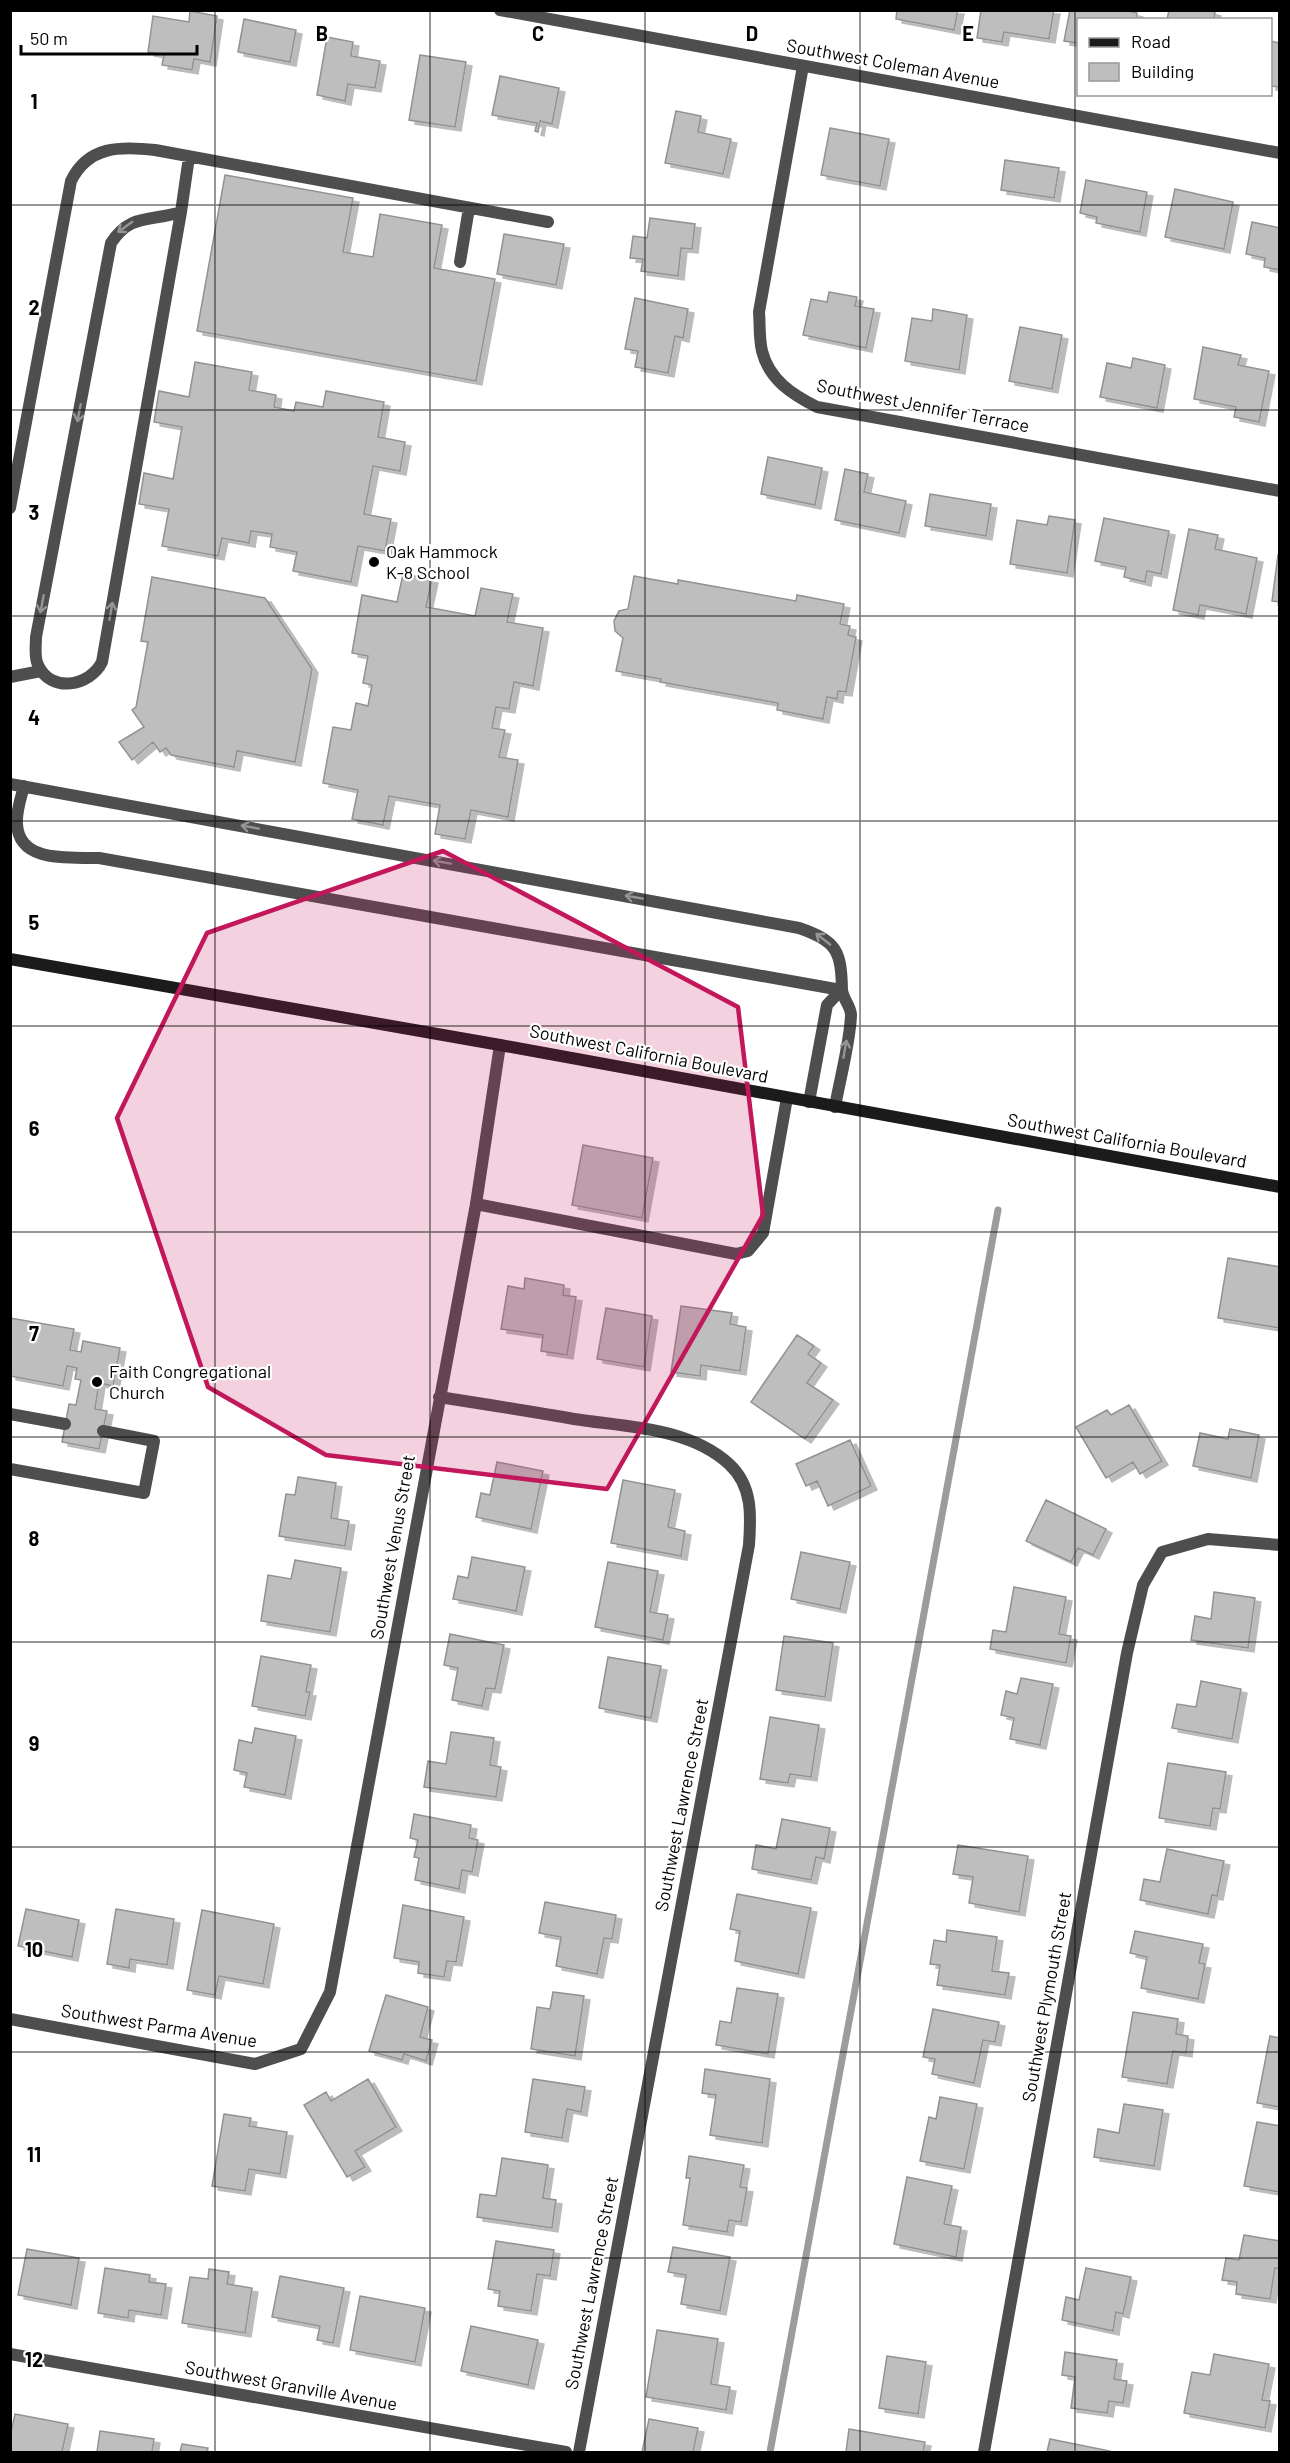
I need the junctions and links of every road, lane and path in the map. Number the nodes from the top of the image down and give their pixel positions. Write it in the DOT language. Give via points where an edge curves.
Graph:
graph roads {
  1 [pos="500,10"];
  2 [pos="803,66"];
  3 [pos="1280,153"];
  4 [pos="189,157"];
  5 [pos="469,208"];
  6 [pos="180,212"];
  7 [pos="548,222"];
  8 [pos="460,262"];
  9 [pos="1280,491"];
  10 [pos="10,508"];
  11 [pos="41,671"];
  12 [pos="10,677"];
  13 [pos="10,784"];
  14 [pos="24,786"];
  15 [pos="10,959"];
  16 [pos="842,990"];
  17 [pos="500,1045"];
  18 [pos="787,1098"];
  19 [pos="809,1102"];
  20 [pos="835,1107"];
  21 [pos="1280,1187"];
  22 [pos="476,1204"];
  23 [pos="439,1397"];
  24 [pos="10,1414"];
  25 [pos="65,1424"];
  26 [pos="103,1431"];
  27 [pos="10,1469"];
  28 [pos="1280,1545"];
  29 [pos="10,2019"];
  30 [pos="301,2049"];
  31 [pos="10,2354"];
  32 [pos="566,2452"];
  33 [pos="579,2452"];
  34 [pos="984,2452"];
  1 -- 2 [label="street, Southwest Coleman Avenue"];
  2 -- 3 [label="street, Southwest Coleman Avenue"];
  2 -- 9 [label="street, Southwest Jennifer Terrace" via="759,312 762,351 773,376 792,394 817,407"];
  4 -- 5 [label="street"];
  4 -- 6 [label="street"];
  4 -- 10 [label="street" via="130,147 109,150 78,166 70,182"];
  5 -- 7 [label="street"];
  5 -- 8 [label="street"];
  6 -- 11 [label="street, one-way" via="132,222 120,229 111,243 36,637 35,656"];
  11 -- 6 [label="street, one-way" via="49,679 73,684 97,673 102,662"];
  11 -- 12 [label="street"];
  13 -- 14 [label="street"];
  16 -- 14 [label="street, one-way" via="842,966 837,951 816,933 799,928"];
  14 -- 16 [label="street" via="17,825 24,841 37,854 49,857 99,858"];
  15 -- 17 [label="street, Southwest California Boulevard"];
  16 -- 19 [label="street" via="827,1005"];
  20 -- 16 [label="street, one-way" via="851,1012"];
  17 -- 18 [label="street, Southwest California Boulevard"];
  17 -- 22 [label="street, Southwest Venus Street"];
  18 -- 19 [label="street, Southwest California Boulevard"];
  18 -- 22 [label="street" via="763,1233 748,1251 736,1254"];
  19 -- 20 [label="street, Southwest California Boulevard"];
  20 -- 21 [label="street, Southwest California Boulevard"];
  22 -- 23 [label="street, Southwest Venus Street"];
  23 -- 30 [label="street, Southwest Venus Street" via="330,1992"];
  23 -- 33 [label="street, Southwest Lawrence Street" via="642,1429 696,1442 730,1465 750,1504 747,1556"];
  24 -- 25 [label="street"];
  26 -- 27 [label="street" via="154,1441 144,1493"];
  28 -- 34 [label="street, Southwest Plymouth Street" via="1208,1539 1162,1552 1143,1585 1127,1653"];
  29 -- 30 [label="street, Southwest Parma Avenue" via="255,2064"];
  31 -- 32 [label="street, Southwest Granville Avenue"];
}
